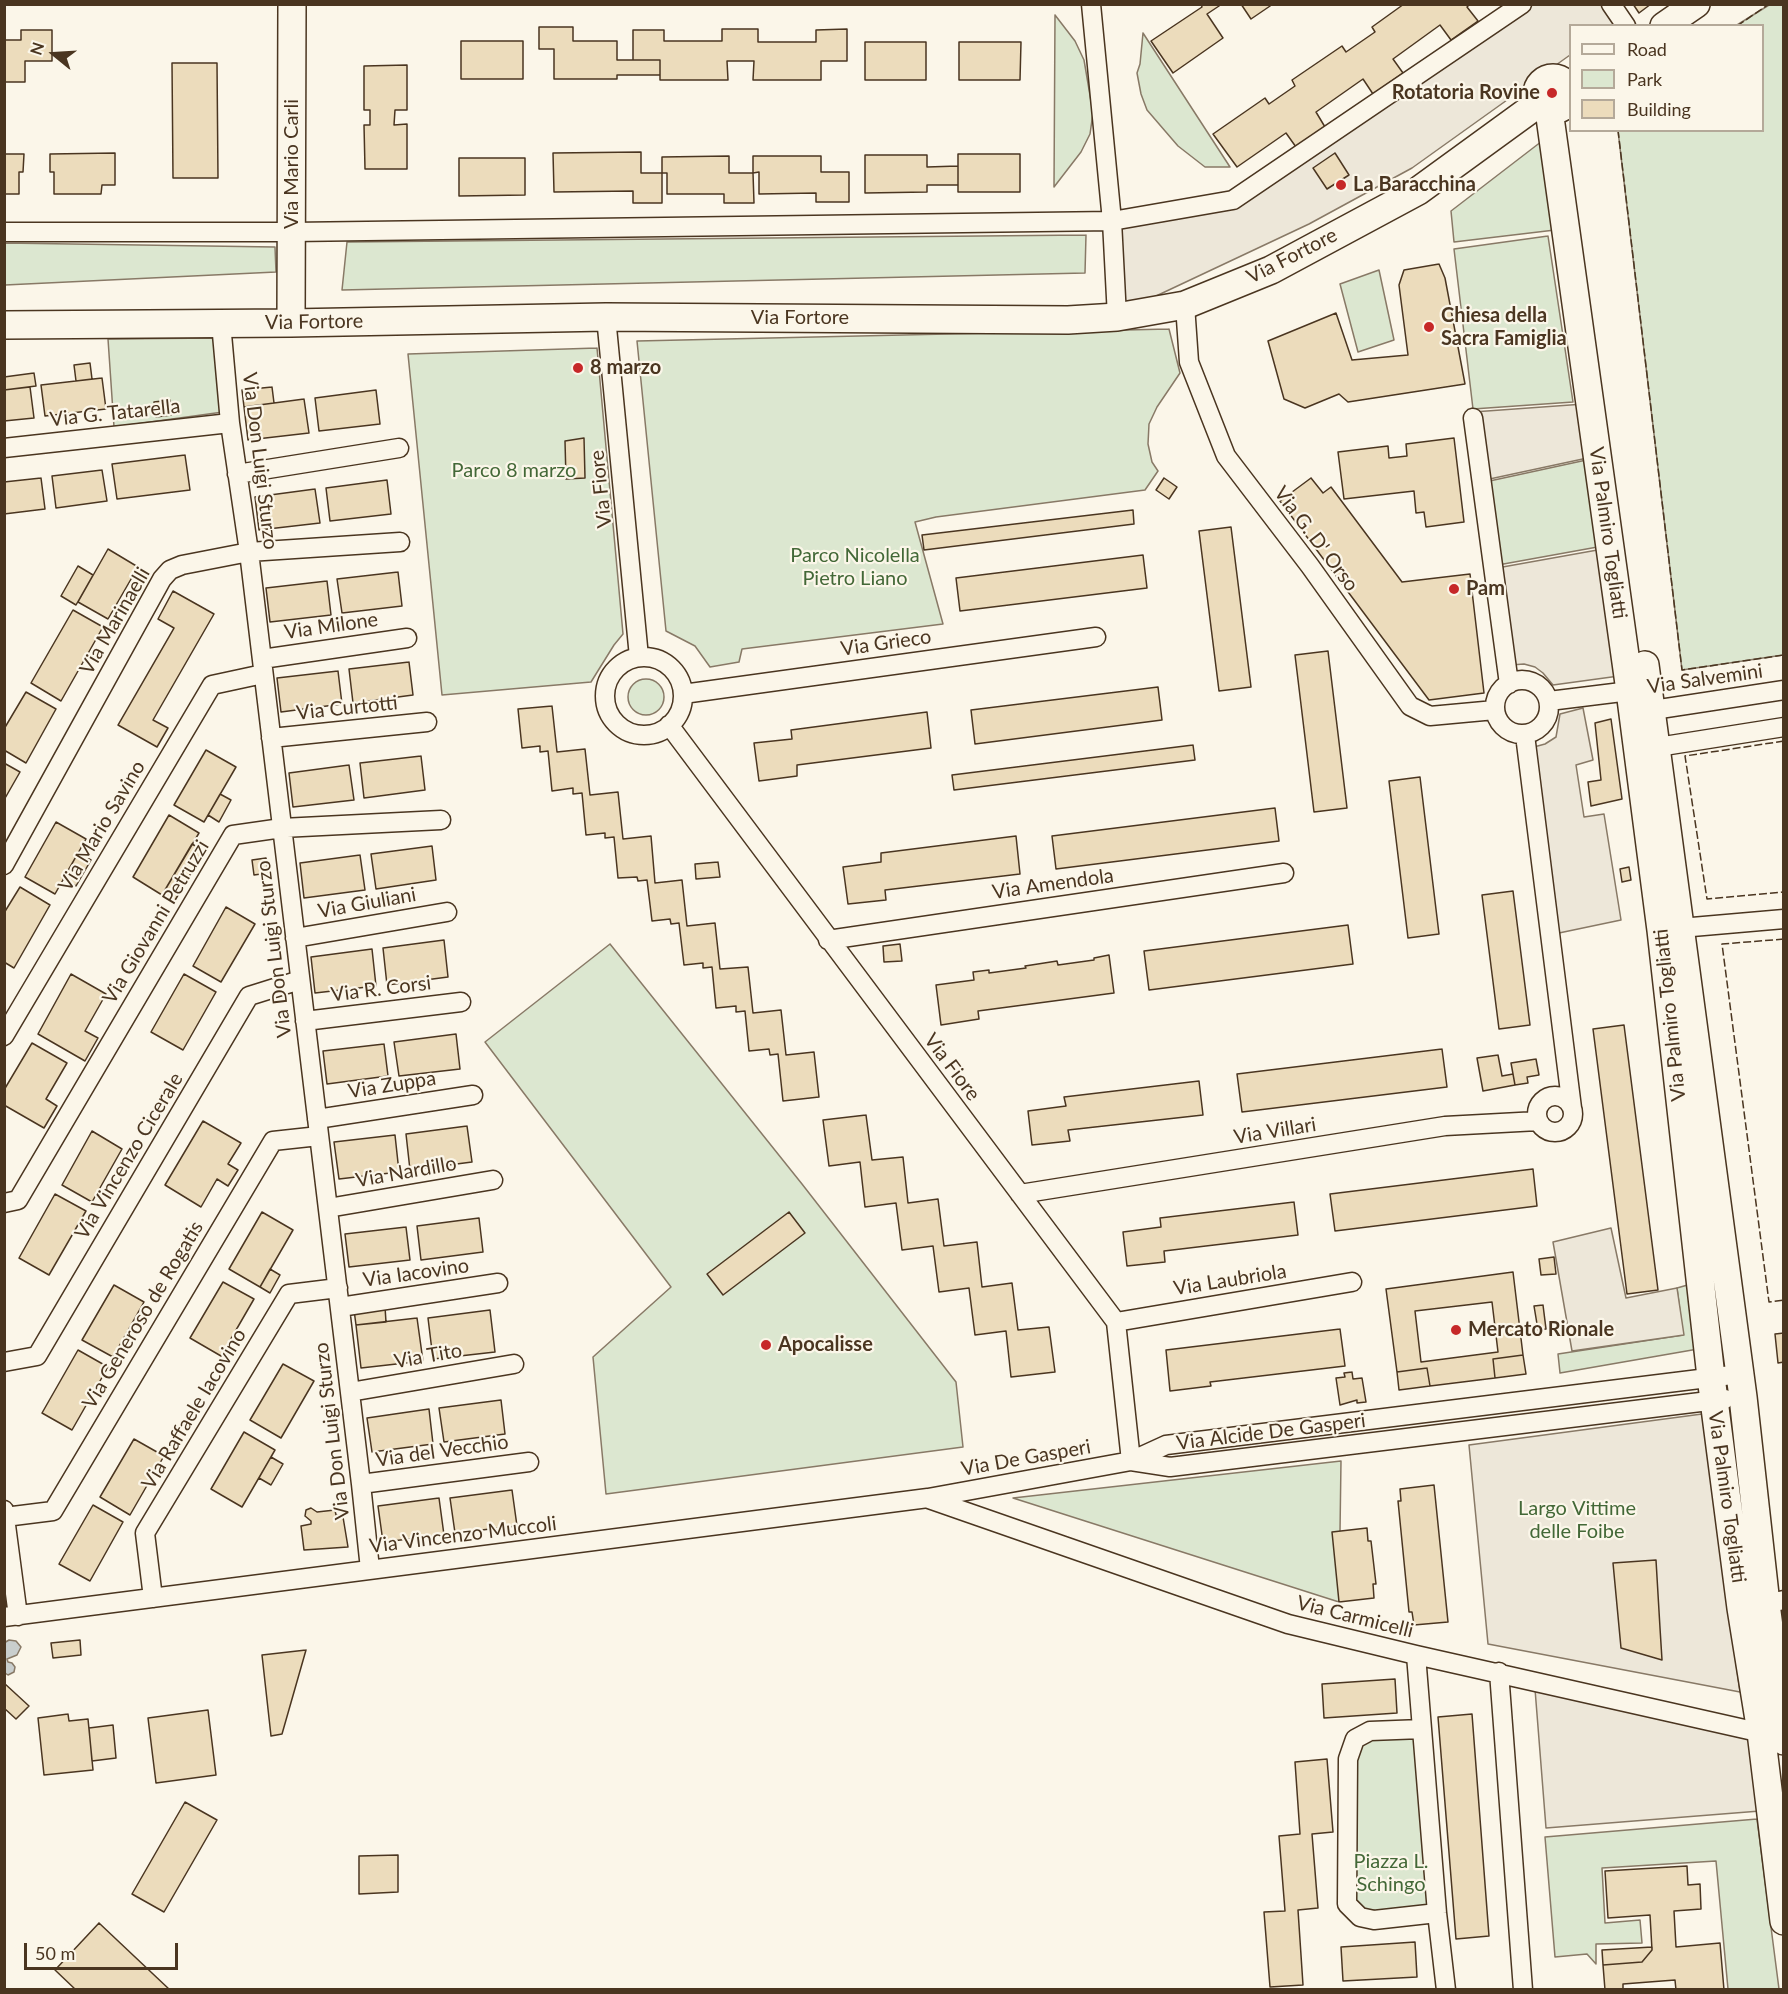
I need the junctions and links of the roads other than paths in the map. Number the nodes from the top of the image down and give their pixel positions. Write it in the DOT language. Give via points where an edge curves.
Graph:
graph roads {
  1 [pos="292,4"];
  2 [pos="1090,4"];
  3 [pos="1522,4"];
  4 [pos="1611,4"];
  5 [pos="1696,4"];
  6 [pos="1625,24"];
  7 [pos="1667,24"];
  8 [pos="1559,98"];
  9 [pos="1112,221"];
  10 [pos="4,232"];
  11 [pos="292,232"];
  12 [pos="1185,305"];
  13 [pos="1117,316"];
  14 [pos="606,317"];
  15 [pos="221,322"];
  16 [pos="291,323"];
  17 [pos="4,325"];
  18 [pos="1473,418"];
  19 [pos="230,423"];
  20 [pos="4,448"];
  21 [pos="399,448"];
  22 [pos="237,474"];
  23 [pos="400,542"];
  24 [pos="249,552"];
  25 [pos="1096,637"];
  26 [pos="407,638"];
  27 [pos="639,657"];
  28 [pos="262,666"];
  29 [pos="1509,684"];
  30 [pos="1784,690"];
  31 [pos="683,694"];
  32 [pos="1549,701"];
  33 [pos="1638,705"];
  34 [pos="1495,710"];
  35 [pos="427,722"];
  36 [pos="669,725"];
  37 [pos="1784,727"];
  38 [pos="1525,735"];
  39 [pos="271,738"];
  40 [pos="1647,748"];
  41 [pos="441,820"];
  42 [pos="282,828"];
  43 [pos="4,865"];
  44 [pos="1284,873"];
  45 [pos="447,912"];
  46 [pos="1784,919"];
  47 [pos="1671,929"];
  48 [pos="296,938"];
  49 [pos="828,940"];
  50 [pos="300,980"];
  51 [pos="461,1002"];
  52 [pos="305,1021"];
  53 [pos="4,1036"];
  54 [pos="473,1095"];
  55 [pos="1572,1108"];
  56 [pos="1538,1121"];
  57 [pos="318,1128"];
  58 [pos="493,1179"];
  59 [pos="1020,1194"];
  60 [pos="4,1203"];
  61 [pos="328,1208"];
  62 [pos="1352,1282"];
  63 [pos="498,1283"];
  64 [pos="338,1288"];
  65 [pos="340,1307"];
  66 [pos="1116,1322"];
  67 [pos="4,1362"];
  68 [pos="514,1364"];
  69 [pos="1742,1386"];
  70 [pos="1712,1389"];
  71 [pos="350,1392"];
  72 [pos="1131,1461"];
  73 [pos="529,1462"];
  74 [pos="361,1484"];
  75 [pos="928,1498"];
  76 [pos="5,1513"];
  77 [pos="370,1569"];
  78 [pos="153,1598"];
  79 [pos="1764,1604"];
  80 [pos="11,1616"];
  81 [pos="1416,1655"];
  82 [pos="1499,1672"];
  83 [pos="1422,1729"];
  84 [pos="1778,1737"];
  85 [pos="1437,1913"];
  86 [pos="1784,1921"];
  87 [pos="1446,1989"];
  88 [pos="1523,1989"];
  1 -- 11 [label="street, Via Mario Carli"];
  2 -- 9 [label="street"];
  3 -- 9 [label="street" via="1233,200"];
  4 -- 6 [label="street"];
  5 -- 7 [label="street"];
  8 -- 12 [label="street, Via Fortore" via="1418,191 1271,270"];
  8 -- 33 [label="street, Via Palmiro Togliatti"];
  9 -- 11 [label="street"];
  9 -- 13 [label="street"];
  10 -- 11 [label="street"];
  11 -- 16 [label="street, Via Mario Carli"];
  12 -- 13 [label="street, Via Fortore"];
  12 -- 34 [label="street, Via G. D' Orso" via="1189,362 1226,456 1410,706 1430,716"];
  13 -- 14 [label="street, Via Fortore" via="1068,320"];
  14 -- 16 [label="street, Via Fortore"];
  14 -- 27 [label="street, Via Fiore"];
  15 -- 16 [label="street, Via Fortore"];
  15 -- 17 [label="street, Via Fortore"];
  15 -- 19 [label="street, Via Don Luigi Sturzo"];
  18 -- 29 [label="street"];
  19 -- 20 [label="street, Via G. Tatarella"];
  19 -- 22 [label="street, Via Don Luigi Sturzo"];
  21 -- 22 [label="street"];
  22 -- 24 [label="street, Via Don Luigi Sturzo"];
  23 -- 24 [label="street, Via Marinaelli"];
  24 -- 28 [label="street, Via Don Luigi Sturzo"];
  24 -- 43 [label="street, Via Marinaelli" via="182,565 162,579"];
  25 -- 31 [label="street, Via Grieco"];
  26 -- 28 [label="street, Via Milone"];
  27 -- 31 [label="street" via="664,662 680,682"];
  27 -- 36 [label="street" via="616,669 609,680 605,693 609,712 621,727 633,733 645,735"];
  28 -- 39 [label="street, Via Don Luigi Sturzo"];
  28 -- 53 [label="street, Via Mario Savino" via="212,685"];
  29 -- 32 [label="street" via="1518,680 1537,684"];
  29 -- 34 [label="street" via="1502,689"];
  30 -- 33 [label="street, Via Salvemini"];
  31 -- 36 [label="street" via="682,706"];
  32 -- 33 [label="street"];
  32 -- 38 [label="street" via="1546,720 1535,732"];
  33 -- 40 [label="street, Via Palmiro Togliatti"];
  34 -- 38 [label="street" via="1504,728"];
  35 -- 39 [label="street, Via Curtotti"];
  36 -- 49 [label="street, Via Fiore"];
  37 -- 40 [label="street"];
  38 -- 55 [label="street"];
  39 -- 42 [label="street, Via Don Luigi Sturzo"];
  40 -- 47 [label="street, Via Palmiro Togliatti"];
  41 -- 42 [label="street, Via Giovanni Petruzzi"];
  42 -- 48 [label="street, Via Don Luigi Sturzo"];
  42 -- 60 [label="street, Via Giovanni Petruzzi" via="233,835 18,1200"];
  44 -- 49 [label="street, Via Amendola"];
  45 -- 48 [label="street, Via Giuliani"];
  46 -- 47 [label="street"];
  47 -- 69 [label="street, Via Palmiro Togliatti"];
  47 -- 70 [label="street, Via Palmiro Togliatti"];
  48 -- 50 [label="street, Via Don Luigi Sturzo"];
  49 -- 59 [label="street, Via Fiore"];
  50 -- 52 [label="street, Via Don Luigi Sturzo"];
  50 -- 67 [label="street, Via Vincenzo Cicerale" via="249,996 37,1356"];
  51 -- 52 [label="street, Via R. Corsi"];
  52 -- 57 [label="street, Via Don Luigi Sturzo"];
  54 -- 57 [label="street, Via Zuppa"];
  55 -- 56 [label="street" via="1570,1124 1562,1130 1547,1130"];
  55 -- 56 [label="street" via="1564,1098 1547,1097 1538,1106"];
  56 -- 59 [label="street, Via Villari" via="1445,1126"];
  57 -- 61 [label="street, Via Don Luigi Sturzo"];
  57 -- 76 [label="street, Via Generoso de Rogatis" via="273,1142 53,1511"];
  58 -- 61 [label="street, Via Nardillo"];
  59 -- 66 [label="street, Via Fiore"];
  61 -- 64 [label="street, Via Don Luigi Sturzo"];
  62 -- 66 [label="street, Via Laubriola"];
  63 -- 65 [label="street, Via Iacovino"];
  64 -- 65 [label="street, Via Don Luigi Sturzo"];
  64 -- 78 [label="street, Via Raffaele Iacovino" via="289,1294 146,1533"];
  65 -- 71 [label="street, Via Don Luigi Sturzo"];
  66 -- 72 [label="street"];
  68 -- 71 [label="street, Via Tito"];
  69 -- 70 [label="street, Via Alcide De Gasperi"];
  69 -- 79 [label="street, Via Palmiro Togliatti"];
  70 -- 72 [label="street, Via Alcide De Gasperi" via="1166,1445"];
  70 -- 79 [label="street, Via Palmiro Togliatti"];
  71 -- 74 [label="street, Via Don Luigi Sturzo"];
  72 -- 75 [label="street, Via De Gasperi"];
  73 -- 74 [label="street, Via del Vecchio"];
  74 -- 77 [label="street, Via Don Luigi Sturzo"];
  75 -- 77 [label="street, Via Vincenzo Muccoli"];
  75 -- 81 [label="street, Via Carmicelli" via="1288,1623"];
  76 -- 80 [label="street"];
  77 -- 78 [label="street, Via Vincenzo Muccoli"];
  78 -- 80 [label="street, Via Vincenzo Muccoli"];
  79 -- 84 [label="street, Via Palmiro Togliatti"];
  81 -- 82 [label="street, Via Carmicelli"];
  81 -- 83 [label="street"];
  82 -- 84 [label="street, Via Carmicelli"];
  82 -- 88 [label="street"];
  83 -- 85 [label="street"];
  83 -- 85 [label="street" via="1370,1731 1355,1739 1348,1759 1347,1904 1360,1917 1374,1920"];
  84 -- 86 [label="street, Via Palmiro Togliatti"];
  85 -- 87 [label="street"];
}
